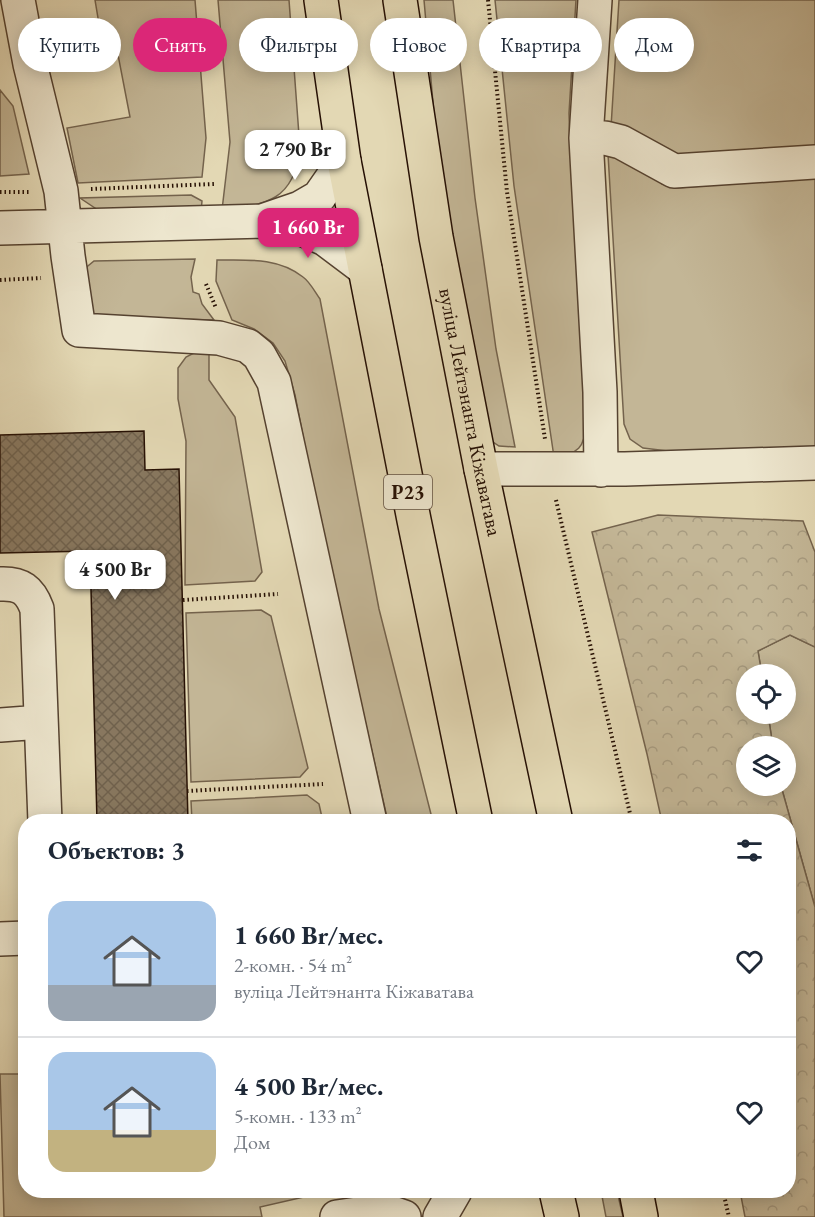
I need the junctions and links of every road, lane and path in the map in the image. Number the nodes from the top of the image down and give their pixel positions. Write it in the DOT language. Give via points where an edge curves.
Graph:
graph roads {
  1 [pos="321,0"];
  2 [pos="400,0"];
  3 [pos="488,0"];
  4 [pos="595,0"];
  5 [pos="13,8"];
  6 [pos="15,59"];
  7 [pos="586,138"];
  8 [pos="344,161"];
  9 [pos="815,162"];
  10 [pos="214,184"];
  11 [pos="61,191"];
  12 [pos="0,192"];
  13 [pos="262,221"];
  14 [pos="65,226"];
  15 [pos="0,228"];
  16 [pos="365,269"];
  17 [pos="72,277"];
  18 [pos="0,280"];
  19 [pos="206,284"];
  20 [pos="216,308"];
  21 [pos="815,463"];
  22 [pos="481,469"];
  23 [pos="549,469"];
  24 [pos="602,470"];
  25 [pos="0,584"];
  26 [pos="278,594"];
  27 [pos="183,600"];
  28 [pos="41,722"];
  29 [pos="0,725"];
  30 [pos="323,784"];
  31 [pos="187,791"];
  32 [pos="45,814"];
  33 [pos="368,814"];
  34 [pos="474,814"];
  35 [pos="554,814"];
  36 [pos="630,814"];
  37 [pos="18,938"];
  38 [pos="0,939"];
  39 [pos="451,1198"];
  40 [pos="558,1198"];
  41 [pos="637,1198"];
  42 [pos="725,1198"];
  43 [pos="337,1217"];
  44 [pos="404,1217"];
  45 [pos="440,1217"];
  46 [pos="562,1217"];
  47 [pos="641,1217"];
  48 [pos="729,1217"];
  1 -- 8 [label="main road, Р23"];
  2 -- 22 [label="main road, вуліца Лейтэнанта Кіжаватава" via="436,237"];
  3 -- 23 [label="path" via="507,192"];
  4 -- 7 [label="street"];
  5 -- 6 [label="street"];
  6 -- 11 [label="street"];
  7 -- 9 [label="street" via="621,142 674,171"];
  7 -- 24 [label="street"];
  8 -- 13 [label="street" via="319,197"];
  8 -- 16 [label="main road, Р23"];
  10 -- 11 [label="path"];
  11 -- 12 [label="path"];
  11 -- 14 [label="street"];
  13 -- 14 [label="street"];
  13 -- 16 [label="street" via="300,228 325,239"];
  14 -- 15 [label="street"];
  14 -- 17 [label="street"];
  16 -- 34 [label="main road, Р23"];
  17 -- 18 [label="path"];
  17 -- 33 [label="street" via="80,330 219,338 248,346 259,355 274,382"];
  19 -- 20 [label="path"];
  21 -- 24 [label="street"];
  22 -- 23 [label="street"];
  22 -- 35 [label="main road, вуліца Лейтэнанта Кіжаватава"];
  23 -- 24 [label="street"];
  23 -- 36 [label="path"];
  25 -- 28 [label="street" via="13,584 31,594 37,609"];
  26 -- 27 [label="path"];
  28 -- 29 [label="street"];
  28 -- 32 [label="street"];
  30 -- 31 [label="path"];
  37 -- 38 [label="street"];
  39 -- 45 [label="street"];
  40 -- 46 [label="main road"];
  41 -- 47 [label="main road"];
  42 -- 48 [label="path"];
  43 -- 44 [label="street" via="384,1210"];
}
